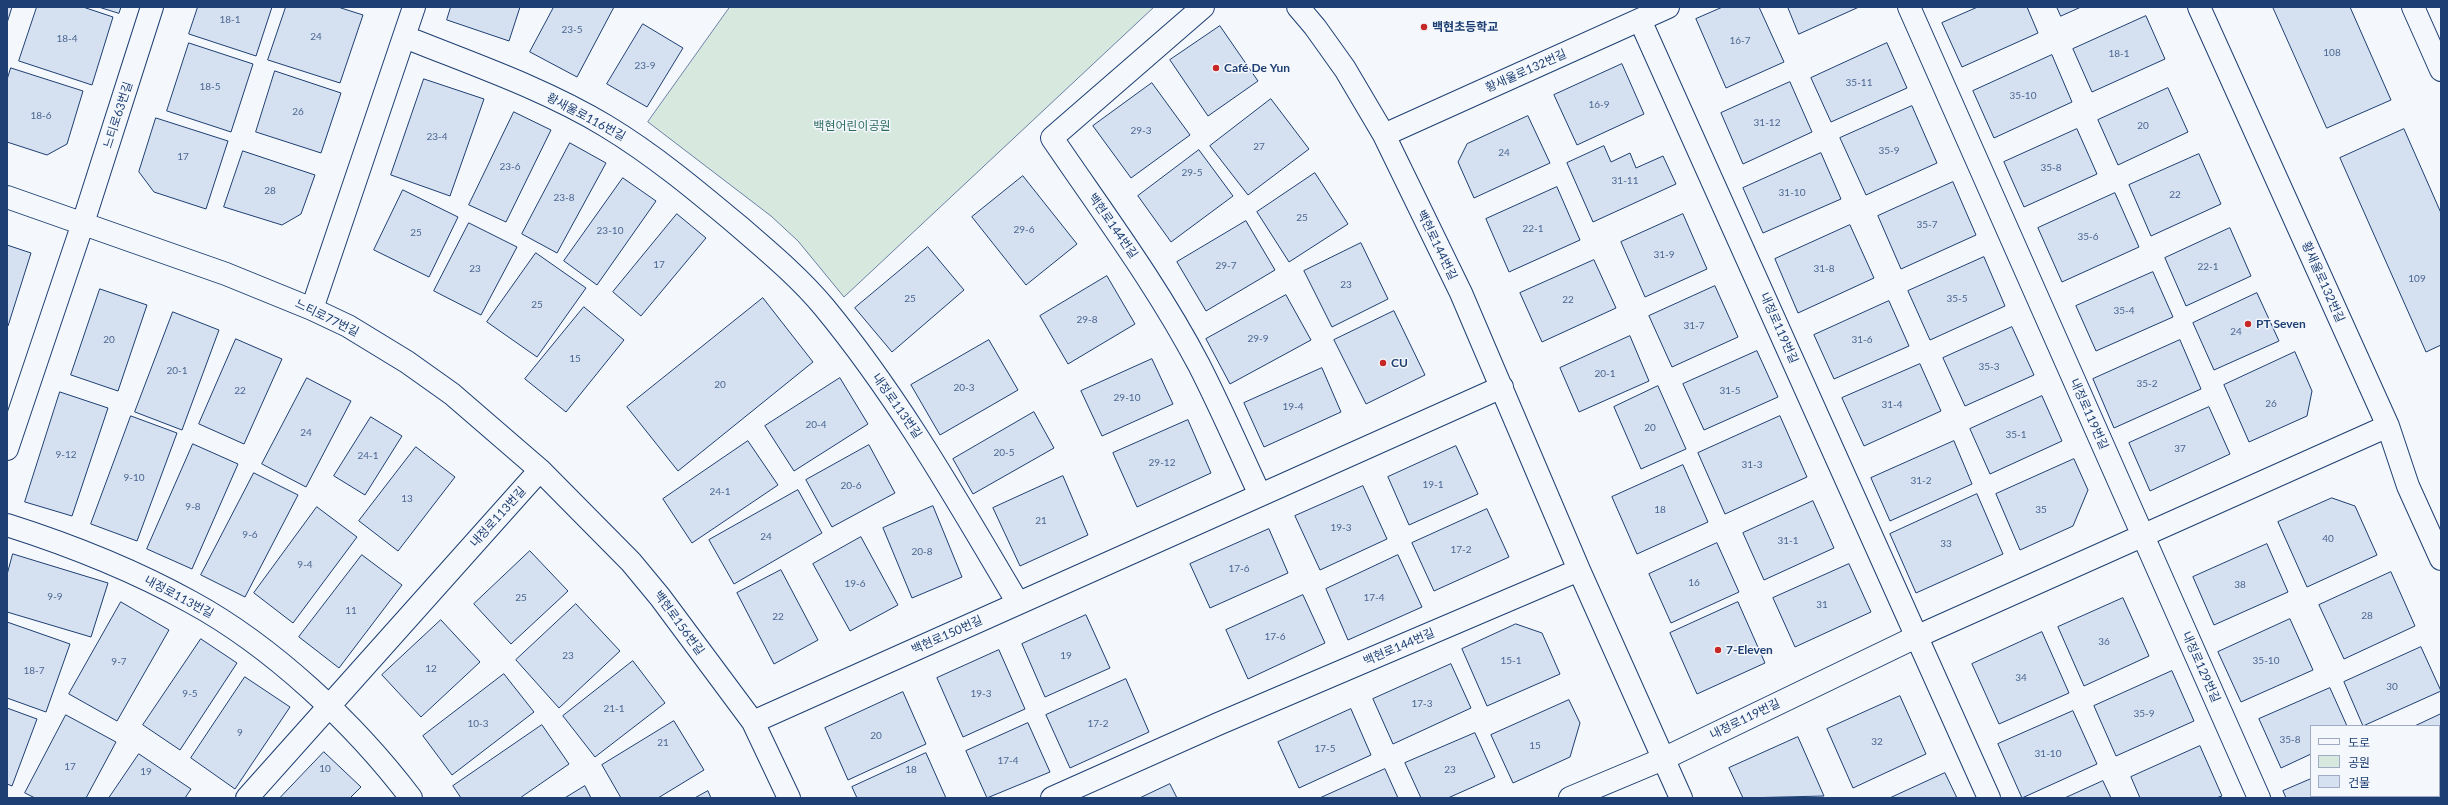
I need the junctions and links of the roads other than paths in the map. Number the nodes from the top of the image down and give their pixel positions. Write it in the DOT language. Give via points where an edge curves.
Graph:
graph roads {
  1 [pos="152,7"];
  2 [pos="414,7"];
  3 [pos="1203,7"];
  4 [pos="1298,7"];
  5 [pos="1668,7"];
  6 [pos="1909,7"];
  7 [pos="2200,7"];
  8 [pos="2413,7"];
  9 [pos="1640,20"];
  10 [pos="405,37"];
  11 [pos="2441,70"];
  12 [pos="1384,135"];
  13 [pos="7,197"];
  14 [pos="83,223"];
  15 [pos="746,232"];
  16 [pos="312,309"];
  17 [pos="1502,387"];
  18 [pos="2388,426"];
  19 [pos="7,449"];
  20 [pos="540,470"];
  21 [pos="1260,495"];
  22 [pos="7,525"];
  23 [pos="2143,536"];
  24 [pos="2441,559"];
  25 [pos="1579,570"];
  26 [pos="1018,603"];
  27 [pos="1918,636"];
  28 [pos="329,708"];
  29 [pos="753,722"];
  30 [pos="1663,758"];
  31 [pos="247,798"];
  32 [pos="410,798"];
  33 [pos="789,798"];
  34 [pos="1052,798"];
  35 [pos="1570,798"];
  36 [pos="1681,798"];
  37 [pos="1989,798"];
  38 [pos="2259,798"];
  1 -- 14 [label="street, 느티로63번길"];
  2 -- 10 [label="street"];
  3 -- 21 [label="street, 백현로144번길" via="1052,138 1129,248 1176,324 1199,366"];
  4 -- 12 [label="street, 백현로144번길" via="1345,69"];
  5 -- 9 [label="street, 황새울로132번길"];
  6 -- 23 [label="street, 내정로119번길"];
  7 -- 18 [label="street, 황새울로132번길"];
  8 -- 11 [label="street"];
  9 -- 12 [label="street, 황새울로132번길"];
  9 -- 27 [label="street, 내정로119번길"];
  10 -- 15 [label="street, 황새울로116번길" via="554,99 604,125 653,156"];
  10 -- 16 [label="street"];
  12 -- 17 [label="street, 백현로144번길" via="1461,293"];
  13 -- 14 [label="street, 느티로77번길"];
  14 -- 16 [label="street, 느티로77번길" via="226,274"];
  14 -- 19 [label="street"];
  15 -- 26 [label="street, 내정로113번길" via="824,306 893,398"];
  16 -- 20 [label="street, 느티로77번길" via="348,326 414,367 452,394"];
  17 -- 21 [label="street"];
  17 -- 25 [label="street, 백현로144번길"];
  18 -- 23 [label="street, 내정로119번길"];
  18 -- 24 [label="street, 황새울로132번길" via="2408,486"];
  20 -- 28 [label="street, 내정로113번길"];
  20 -- 29 [label="street, 백현로156번길" via="631,562"];
  21 -- 26 [label="street, 백현로150번길"];
  22 -- 28 [label="street, 내정로113번길" via="47,538 132,573 192,602 245,635"];
  23 -- 27 [label="street, 내정로119번길"];
  23 -- 38 [label="street, 내정로129번길"];
  25 -- 30 [label="street, 백현로144번길"];
  25 -- 34 [label="street, 백현로144번길" via="1218,724"];
  26 -- 29 [label="street, 백현로150번길"];
  27 -- 30 [label="street, 내정로119번길"];
  27 -- 37 [label="street"];
  28 -- 31 [label="street, 내정로113번길"];
  28 -- 32 [label="street, 내정로113번길" via="366,746"];
  29 -- 33 [label="street, 백현로156번길"];
  30 -- 35 [label="street, 내정로119번길"];
  30 -- 36 [label="street, 백현로144번길"];
}
